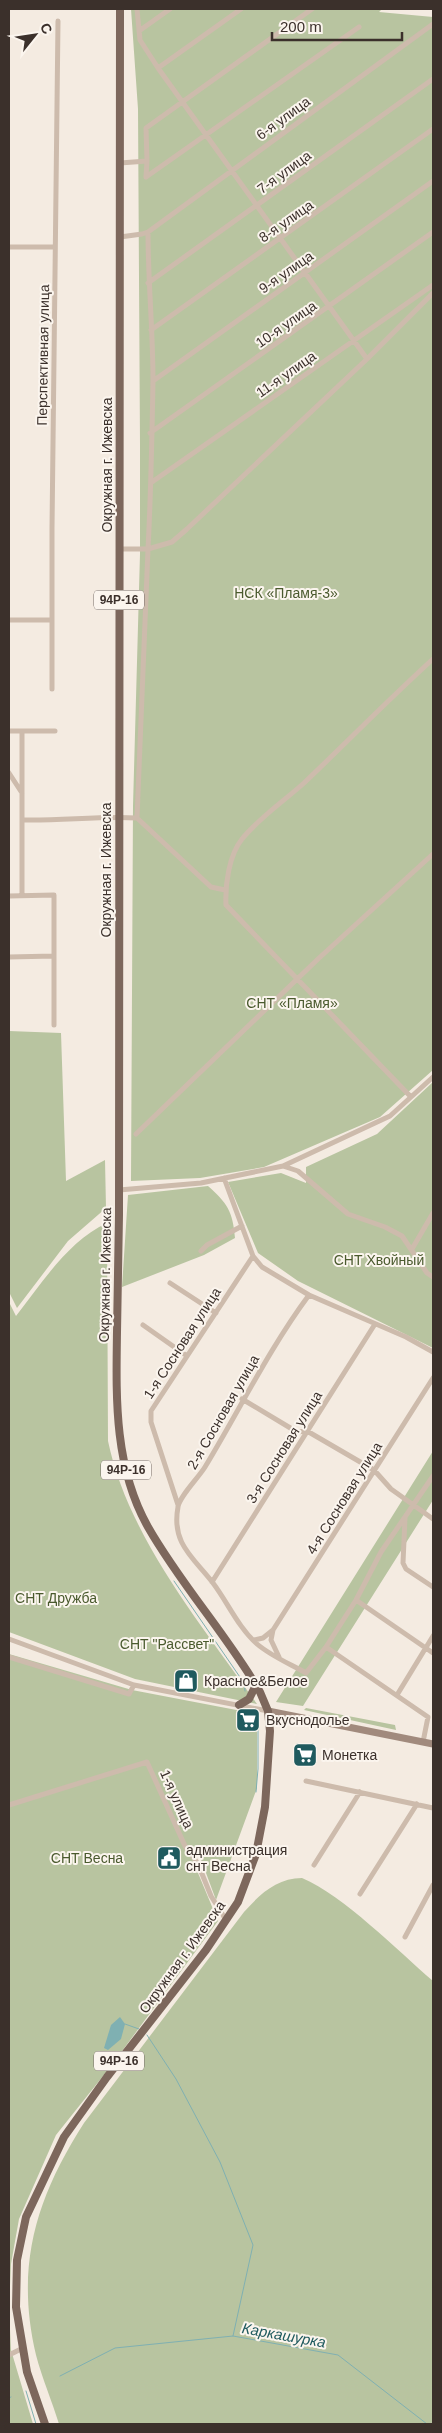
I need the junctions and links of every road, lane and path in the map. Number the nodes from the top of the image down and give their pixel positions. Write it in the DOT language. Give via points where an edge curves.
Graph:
graph roads {
  1 [pos="120,9"];
  2 [pos="137,9"];
  3 [pos="170,9"];
  4 [pos="241,9"];
  5 [pos="312,9"];
  6 [pos="58,21"];
  7 [pos="433,24"];
  8 [pos="359,27"];
  9 [pos="139,31"];
  10 [pos="158,68"];
  11 [pos="433,78"];
  12 [pos="182,103"];
  13 [pos="433,129"];
  14 [pos="206,136"];
  15 [pos="147,161"];
  16 [pos="120,163"];
  17 [pos="231,170"];
  18 [pos="433,181"];
  19 [pos="256,205"];
  20 [pos="148,232"];
  21 [pos="433,232"];
  22 [pos="120,236"];
  23 [pos="280,239"];
  24 [pos="9,247"];
  25 [pos="55,247"];
  26 [pos="305,273"];
  27 [pos="148,283"];
  28 [pos="433,285"];
  29 [pos="433,293"];
  30 [pos="329,307"];
  31 [pos="151,330"];
  32 [pos="353,340"];
  33 [pos="367,359"];
  34 [pos="152,381"];
  35 [pos="150,433"];
  36 [pos="152,482"];
  37 [pos="119,549"];
  38 [pos="148,549"];
  39 [pos="9,620"];
  40 [pos="52,620"];
  41 [pos="433,659"];
  42 [pos="52,689"];
  43 [pos="9,731"];
  44 [pos="22,731"];
  45 [pos="55,731"];
  46 [pos="9,773"];
  47 [pos="22,793"];
  48 [pos="119,817"];
  49 [pos="137,818"];
  50 [pos="22,820"];
  51 [pos="433,854"];
  52 [pos="225,890"];
  53 [pos="9,896"];
  54 [pos="22,896"];
  55 [pos="54,956"];
  56 [pos="9,957"];
  57 [pos="297,980"];
  58 [pos="54,1025"];
  59 [pos="433,1077"];
  60 [pos="411,1097"];
  61 [pos="136,1134"];
  62 [pos="283,1166"];
  63 [pos="224,1178"];
  64 [pos="119,1190"];
  65 [pos="433,1213"];
  66 [pos="242,1226"];
  67 [pos="412,1249"];
  68 [pos="201,1251"];
  69 [pos="253,1256"];
  70 [pos="433,1277"];
  71 [pos="170,1283"];
  72 [pos="309,1294"];
  73 [pos="216,1313"];
  74 [pos="375,1324"];
  75 [pos="143,1325"];
  76 [pos="433,1352"];
  77 [pos="187,1356"];
  78 [pos="433,1378"];
  79 [pos="242,1399"];
  80 [pos="307,1431"];
  81 [pos="374,1470"];
  82 [pos="433,1476"];
  83 [pos="178,1505"];
  84 [pos="414,1505"];
  85 [pos="405,1518"];
  86 [pos="433,1519"];
  87 [pos="212,1582"];
  88 [pos="433,1587"];
  89 [pos="356,1600"];
  90 [pos="273,1630"];
  91 [pos="433,1636"];
  92 [pos="9,1639"];
  93 [pos="254,1640"];
  94 [pos="326,1648"];
  95 [pos="426,1648"];
  96 [pos="433,1653"];
  97 [pos="9,1656"];
  98 [pos="281,1659"];
  99 [pos="134,1685"];
  100 [pos="256,1685"];
  101 [pos="397,1694"];
  102 [pos="239,1705"];
  103 [pos="268,1711"];
  104 [pos="423,1742"];
  105 [pos="433,1744"];
  106 [pos="306,1781"];
  107 [pos="360,1792"];
  108 [pos="9,1804"];
  109 [pos="417,1804"];
  110 [pos="433,1808"];
  111 [pos="314,1865"];
  112 [pos="433,1885"];
  113 [pos="360,1894"];
  114 [pos="226,1920"];
  115 [pos="405,1937"];
  116 [pos="23,2348"];
  117 [pos="9,2355"];
  118 [pos="45,2424"];
  1 -- 16 [label="main road, Окружная г. Ижевска / 94Р-16"];
  2 -- 9 [label="street"];
  3 -- 9 [label="street"];
  4 -- 10 [label="street"];
  5 -- 12 [label="street"];
  6 -- 25 [label="street, Перспективная улица"];
  7 -- 17 [label="street, 6-я улица"];
  8 -- 14 [label="street"];
  9 -- 10 [label="street" via="140,40"];
  10 -- 12 [label="street"];
  11 -- 19 [label="street, 7-я улица"];
  12 -- 14 [label="street"];
  12 -- 15 [label="street" via="146,128"];
  13 -- 23 [label="street, 8-я улица"];
  14 -- 15 [label="street" via="146,177"];
  14 -- 17 [label="street"];
  15 -- 16 [label="street"];
  16 -- 22 [label="main road, Окружная г. Ижевска / 94Р-16"];
  17 -- 19 [label="street"];
  17 -- 20 [label="street, 6-я улица"];
  18 -- 26 [label="street, 9-я улица"];
  19 -- 23 [label="street"];
  19 -- 27 [label="street, 7-я улица"];
  20 -- 22 [label="street"];
  20 -- 27 [label="street"];
  21 -- 30 [label="street, 10-я улица"];
  22 -- 37 [label="main road, Окружная г. Ижевска / 94Р-16"];
  23 -- 26 [label="street"];
  23 -- 31 [label="street, 8-я улица"];
  24 -- 25 [label="street"];
  25 -- 40 [label="street, Перспективная улица"];
  26 -- 30 [label="street"];
  26 -- 34 [label="street, 9-я улица"];
  27 -- 31 [label="street"];
  28 -- 32 [label="street, 11-я улица"];
  29 -- 33 [label="street"];
  30 -- 32 [label="street"];
  30 -- 35 [label="street, 10-я улица"];
  31 -- 34 [label="street"];
  32 -- 33 [label="street"];
  32 -- 36 [label="street, 11-я улица"];
  33 -- 38 [label="street" via="187,529 172,542"];
  34 -- 35 [label="street"];
  35 -- 36 [label="street"];
  36 -- 38 [label="street"];
  37 -- 38 [label="street"];
  37 -- 48 [label="main road, Окружная г. Ижевска / 94Р-16"];
  38 -- 49 [label="street"];
  39 -- 40 [label="street"];
  40 -- 42 [label="street, Перспективная улица"];
  41 -- 52 [label="street" via="242,840 230,867"];
  43 -- 44 [label="street"];
  44 -- 45 [label="street"];
  44 -- 47 [label="street"];
  46 -- 47 [label="street"];
  47 -- 50 [label="street"];
  48 -- 49 [label="street"];
  48 -- 50 [label="street"];
  48 -- 64 [label="main road, Окружная г. Ижевска / 94Р-16"];
  49 -- 52 [label="street" via="211,886"];
  50 -- 54 [label="street"];
  51 -- 57 [label="street"];
  52 -- 57 [label="street" via="226,905"];
  53 -- 54 [label="street"];
  54 -- 55 [label="street" via="54,895"];
  55 -- 56 [label="street"];
  55 -- 58 [label="street"];
  57 -- 60 [label="street"];
  57 -- 61 [label="street"];
  59 -- 60 [label="street"];
  60 -- 62 [label="street" via="390,1116"];
  62 -- 63 [label="street"];
  62 -- 67 [label="street" via="298,1171 348,1214 402,1236"];
  63 -- 64 [label="street"];
  63 -- 66 [label="street"];
  64 -- 100 [label="main road, Окружная г. Ижевска / 94Р-16" via="116,1400 127,1476 147,1526"];
  65 -- 67 [label="street"];
  66 -- 68 [label="street"];
  66 -- 69 [label="street"];
  67 -- 70 [label="street"];
  69 -- 72 [label="street" via="267,1271"];
  69 -- 73 [label="street, 1-я Сосновая улица"];
  71 -- 73 [label="street"];
  72 -- 74 [label="street"];
  72 -- 79 [label="street, 2-я Сосновая улица"];
  73 -- 77 [label="street, 1-я Сосновая улица"];
  74 -- 76 [label="street"];
  74 -- 80 [label="street, 3-я Сосновая улица"];
  75 -- 77 [label="street"];
  77 -- 83 [label="street, 1-я Сосновая улица" via="154,1406 151,1417"];
  78 -- 81 [label="street, 4-я Сосновая улица"];
  79 -- 80 [label="street" via="297,1432"];
  79 -- 83 [label="street, 2-я Сосновая улица" via="206,1465"];
  80 -- 81 [label="street"];
  80 -- 87 [label="street, 3-я Сосновая улица"];
  81 -- 84 [label="street" via="391,1489"];
  81 -- 90 [label="street, 4-я Сосновая улица"];
  82 -- 84 [label="street"];
  83 -- 87 [label="street" via="177,1528 183,1545 196,1566"];
  84 -- 85 [label="street"];
  84 -- 86 [label="street"];
  85 -- 88 [label="street" via="403,1563 406,1569"];
  85 -- 89 [label="street" via="381,1552"];
  87 -- 93 [label="street"];
  89 -- 94 [label="street"];
  89 -- 95 [label="street"];
  90 -- 93 [label="street"];
  90 -- 98 [label="street" via="271,1640"];
  91 -- 95 [label="street"];
  92 -- 99 [label="street"];
  93 -- 98 [label="street"];
  94 -- 98 [label="street" via="306,1673"];
  94 -- 101 [label="street"];
  95 -- 96 [label="street"];
  95 -- 101 [label="street"];
  97 -- 99 [label="street" via="129,1694"];
  99 -- 102 [label="street"];
  100 -- 102 [label="main road" via="249,1699"];
  100 -- 103 [label="main road, Окружная г. Ижевска / 94Р-16"];
  101 -- 104 [label="street" via="428,1717"];
  102 -- 103 [label="street"];
  103 -- 104 [label="street"];
  103 -- 114 [label="main road, Окружная г. Ижевска / 94Р-16" via="270,1732 265,1807 256,1854 238,1902"];
  104 -- 105 [label="street"];
  106 -- 107 [label="street"];
  107 -- 109 [label="street"];
  107 -- 111 [label="street"];
  108 -- 114 [label="street, 1-я улица" via="147,1762 185,1846 198,1864 211,1896"];
  109 -- 110 [label="street"];
  109 -- 113 [label="street"];
  112 -- 115 [label="street"];
  114 -- 116 [label="main road, Окружная г. Ижевска / 94Р-16" via="64,2137 30,2208 17,2260 16,2306"];
  116 -- 117 [label="street"];
  116 -- 118 [label="main road, Окружная г. Ижевска / 94Р-16" via="27,2372"];
}
